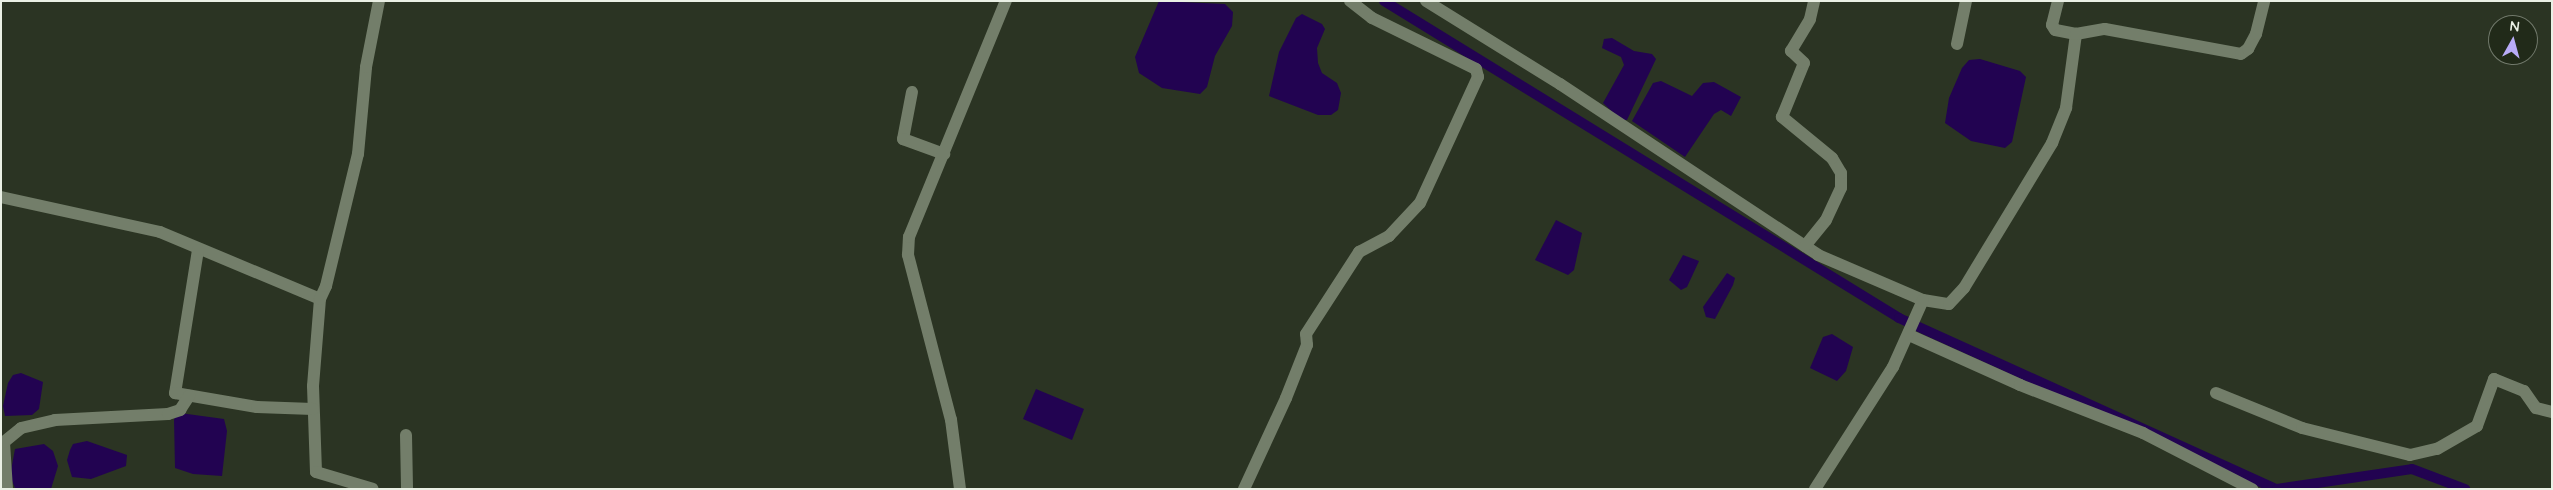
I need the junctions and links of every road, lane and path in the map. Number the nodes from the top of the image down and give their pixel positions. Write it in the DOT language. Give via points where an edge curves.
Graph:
graph roads {
  1 [pos="379,1"];
  2 [pos="1006,1"];
  3 [pos="1350,1"];
  4 [pos="1426,1"];
  5 [pos="1814,1"];
  6 [pos="1966,1"];
  7 [pos="2058,1"];
  8 [pos="2264,1"];
  9 [pos="2076,34"];
  10 [pos="1957,44"];
  11 [pos="912,92"];
  12 [pos="944,154"];
  13 [pos="3,201"];
  14 [pos="1805,246"];
  15 [pos="198,250"];
  16 [pos="320,299"];
  17 [pos="1920,306"];
  18 [pos="1910,331"];
  19 [pos="2216,393"];
  20 [pos="189,396"];
  21 [pos="313,409"];
  22 [pos="2552,412"];
  23 [pos="406,435"];
  24 [pos="7,489"];
  25 [pos="373,489"];
  26 [pos="407,489"];
  27 [pos="960,489"];
  28 [pos="1244,489"];
  29 [pos="1816,489"];
  30 [pos="2252,489"];
  1 -- 16 [label="street" via="366,67 358,154 326,286"];
  2 -- 12 [label="street"];
  3 -- 28 [label="street" via="1372,18 1476,69 1478,78 1420,203 1389,236 1359,252 1306,334 1307,345 1286,398"];
  4 -- 14 [label="street" via="1560,84"];
  5 -- 14 [label="street" via="1810,19 1791,51 1804,63 1782,117 1832,158 1841,173 1841,188 1826,220"];
  6 -- 10 [label="street"];
  7 -- 9 [label="street" via="2052,25 2055,30"];
  8 -- 9 [label="street" via="2256,34 2248,49 2241,54 2105,29"];
  9 -- 17 [label="street" via="2066,108 2052,143 1964,288 1949,304"];
  11 -- 12 [label="street" via="903,139"];
  12 -- 27 [label="street" via="910,237 908,255 951,420"];
  13 -- 15 [label="street" via="114,220 160,232"];
  14 -- 17 [label="street"];
  15 -- 16 [label="street"];
  15 -- 20 [label="street" via="175,393"];
  16 -- 21 [label="street"];
  17 -- 18 [label="street"];
  18 -- 29 [label="street" via="1893,366"];
  18 -- 30 [label="street" via="2020,385 2143,433"];
  19 -- 22 [label="street" via="2302,428 2410,455 2437,450 2477,426 2494,379 2524,391 2536,408"];
  20 -- 21 [label="street" via="258,407"];
  20 -- 24 [label="street" via="180,410 168,414 55,420 21,428 4,442"];
  21 -- 25 [label="street" via="316,472"];
  23 -- 26 [label="street"];
}
